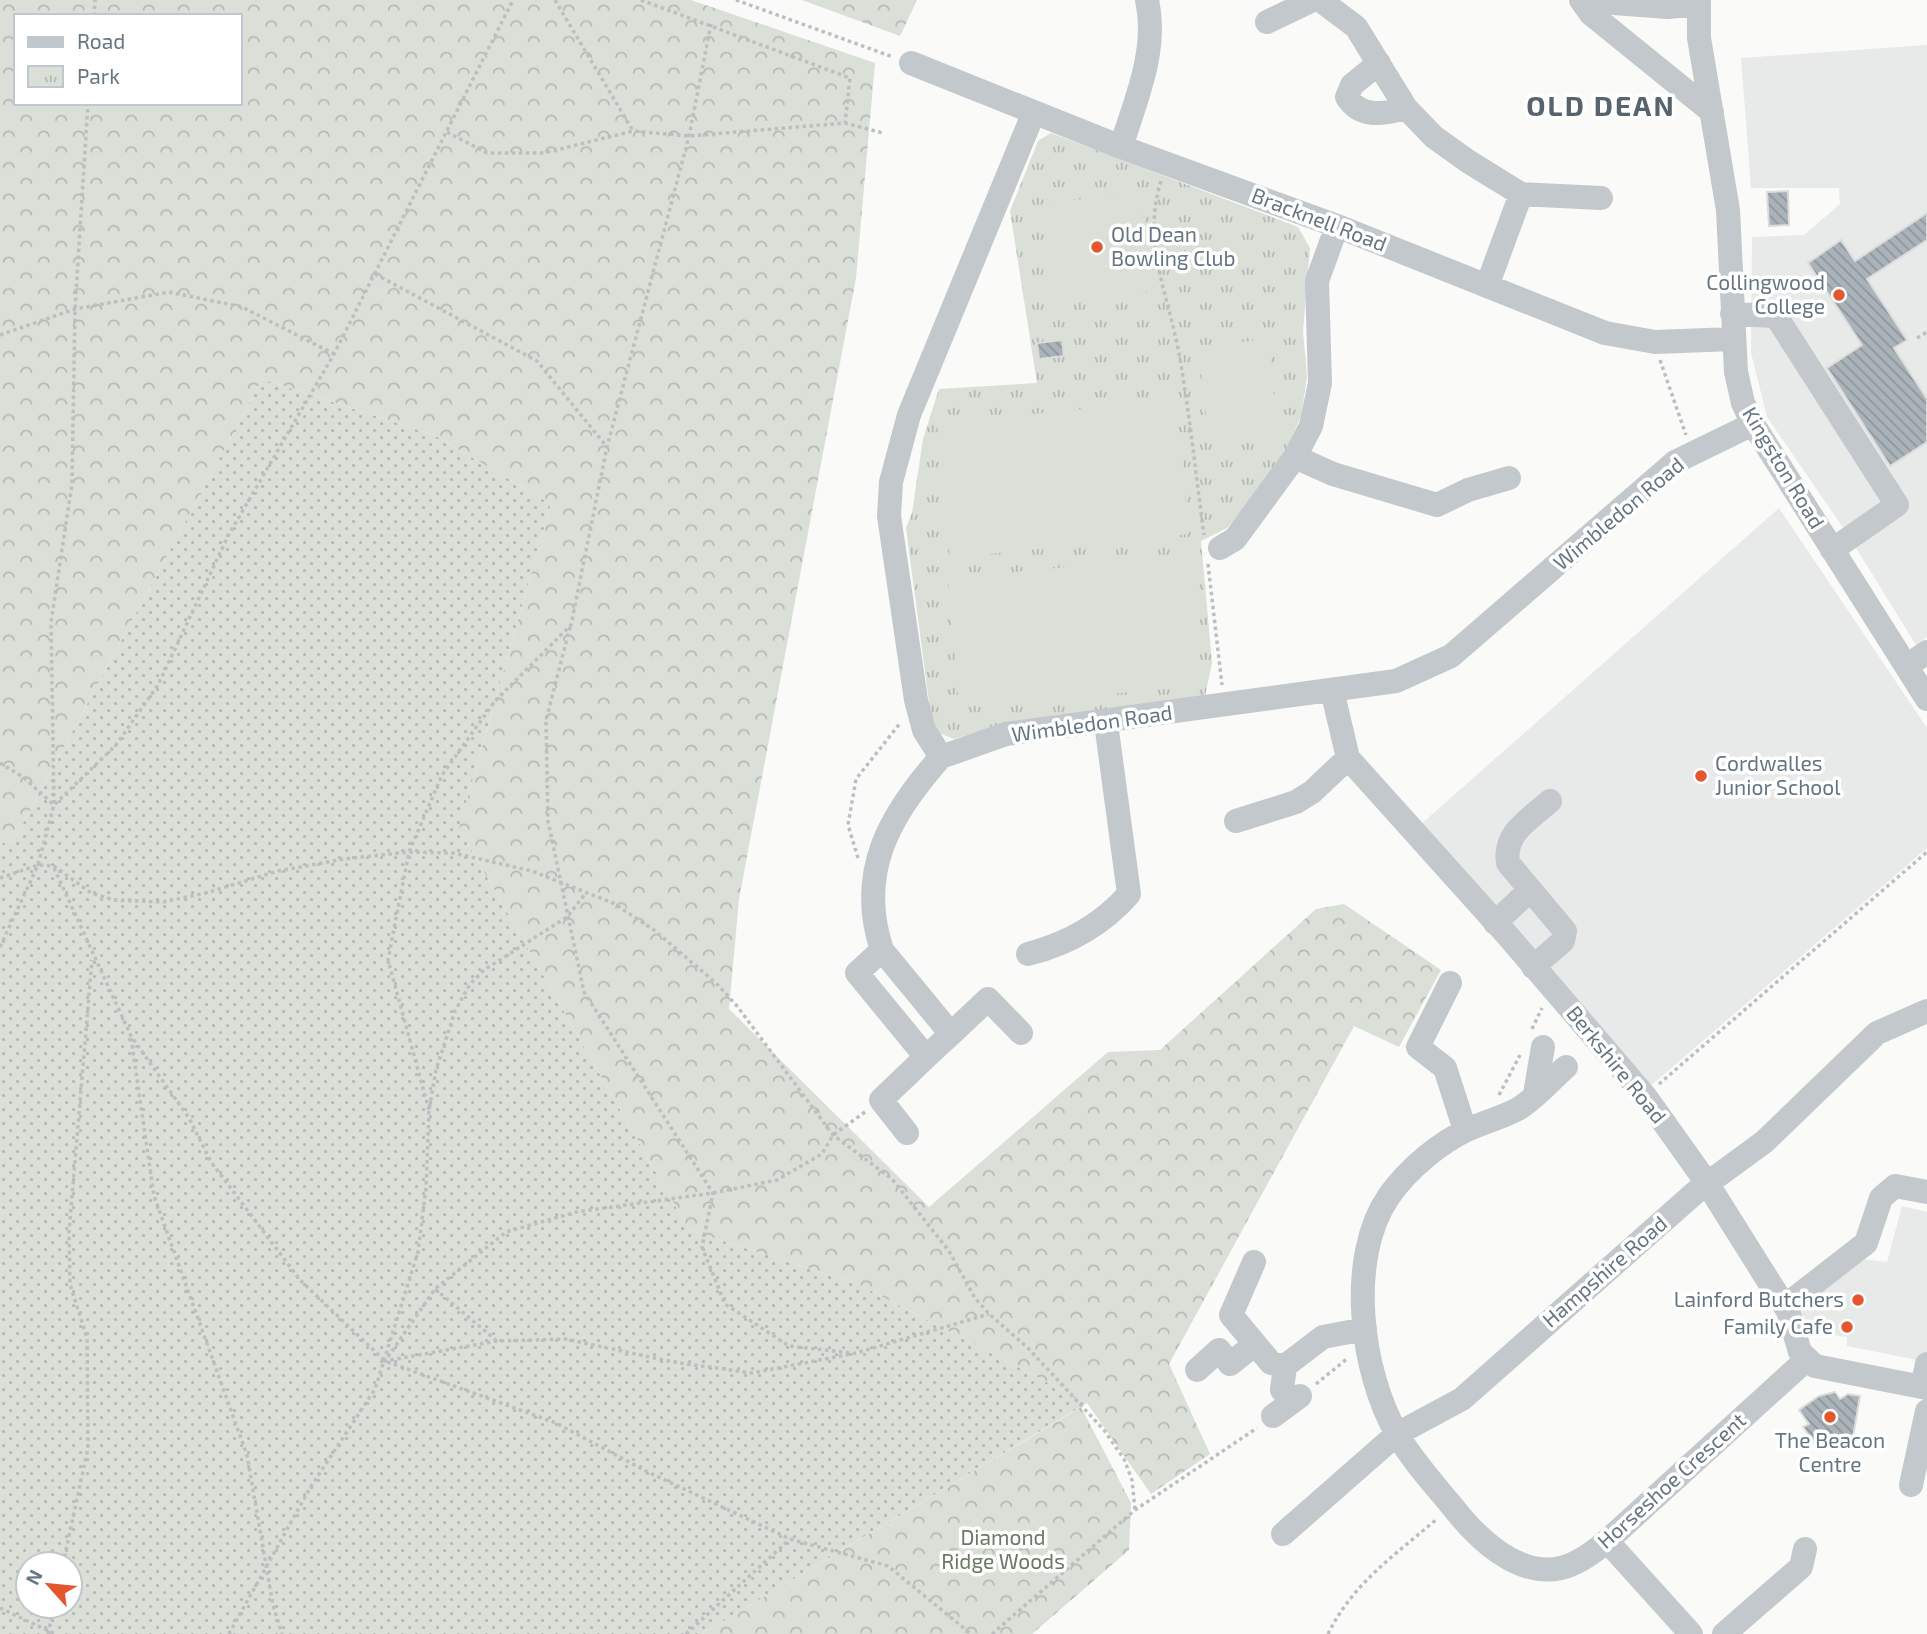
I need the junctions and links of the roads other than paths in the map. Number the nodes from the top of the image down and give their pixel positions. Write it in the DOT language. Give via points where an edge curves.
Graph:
graph roads {
  1 [pos="1147,0"];
  2 [pos="1313,0"];
  3 [pos="1320,0"];
  4 [pos="1581,0"];
  5 [pos="1606,0"];
  6 [pos="1698,2"];
  7 [pos="1267,22"];
  8 [pos="1379,62"];
  9 [pos="911,63"];
  10 [pos="1406,108"];
  11 [pos="1034,112"];
  12 [pos="1712,112"];
  13 [pos="1121,147"];
  14 [pos="1521,194"];
  15 [pos="1601,198"];
  16 [pos="1337,226"];
  17 [pos="1487,286"];
  18 [pos="1731,314"];
  19 [pos="1733,339"];
  20 [pos="1753,424"];
  21 [pos="1295,457"];
  22 [pos="1509,478"];
  23 [pos="1832,551"];
  24 [pos="1214,553"];
  25 [pos="1917,659"];
  26 [pos="1332,690"];
  27 [pos="1927,699"];
  28 [pos="1105,723"];
  29 [pos="941,757"];
  30 [pos="1348,758"];
  31 [pos="1550,802"];
  32 [pos="1236,821"];
  33 [pos="1529,891"];
  34 [pos="1495,923"];
  35 [pos="882,950"];
  36 [pos="1028,954"];
  37 [pos="1533,967"];
  38 [pos="1450,983"];
  39 [pos="1927,1011"];
  40 [pos="1021,1033"];
  41 [pos="951,1034"];
  42 [pos="1531,1045"];
  43 [pos="926,1058"];
  44 [pos="1566,1067"];
  45 [pos="1535,1094"];
  46 [pos="1475,1126"];
  47 [pos="906,1133"];
  48 [pos="1707,1183"];
  49 [pos="1927,1192"];
  50 [pos="1254,1262"];
  51 [pos="1785,1306"];
  52 [pos="1367,1339"];
  53 [pos="1251,1342"];
  54 [pos="1806,1360"];
  55 [pos="1285,1366"];
  56 [pos="1197,1370"];
  57 [pos="1926,1387"];
  58 [pos="1273,1416"];
  59 [pos="1397,1434"];
  60 [pos="1911,1485"];
  61 [pos="1283,1534"];
  62 [pos="1607,1541"];
  63 [pos="1805,1549"];
  64 [pos="1686,1632"];
  65 [pos="1724,1634"];
  1 -- 13 [label="street" via="1152,21 1147,63"];
  2 -- 7 [label="street"];
  3 -- 8 [label="street" via="1356,27"];
  4 -- 12 [label="street" via="1591,14"];
  5 -- 6 [label="street" via="1668,7"];
  6 -- 12 [label="street, Kingston Road" via="1699,38"];
  8 -- 10 [label="street"];
  8 -- 10 [label="street" via="1352,85 1347,97 1364,112 1383,115"];
  9 -- 11 [label="street, Bracknell Road"];
  10 -- 14 [label="street" via="1443,143"];
  11 -- 13 [label="street, Bracknell Road"];
  11 -- 29 [label="street" via="909,415 891,482 889,516 915,700 924,730"];
  12 -- 18 [label="street, Kingston Road" via="1728,210"];
  13 -- 16 [label="street, Bracknell Road"];
  14 -- 15 [label="street"];
  14 -- 17 [label="street"];
  16 -- 17 [label="street, Bracknell Road"];
  16 -- 21 [label="street" via="1317,281 1320,383 1311,426"];
  17 -- 19 [label="street, Bracknell Road" via="1605,332 1655,342"];
  18 -- 19 [label="street, Kingston Road"];
  18 -- 23 [label="street" via="1776,316 1897,505"];
  19 -- 20 [label="street, Kingston Road" via="1743,404"];
  20 -- 23 [label="street, Kingston Road"];
  20 -- 26 [label="street, Wimbledon Road" via="1675,462 1451,656 1396,681"];
  21 -- 22 [label="street" via="1333,474 1437,505"];
  21 -- 24 [label="street" via="1235,539"];
  23 -- 25 [label="street, Kingston Road"];
  25 -- 27 [label="street, Kingston Road"];
  26 -- 28 [label="street, Wimbledon Road"];
  26 -- 30 [label="street, Berkshire Road"];
  28 -- 29 [label="street, Wimbledon Road" via="1006,734"];
  28 -- 36 [label="street" via="1129,894 1110,916 1052,947"];
  29 -- 35 [label="street" via="886,832 873,880"];
  30 -- 32 [label="street" via="1304,797"];
  30 -- 34 [label="street, Berkshire Road"];
  31 -- 33 [label="street" via="1508,843 1507,863"];
  33 -- 34 [label="street"];
  33 -- 37 [label="street" via="1566,935"];
  34 -- 37 [label="street, Berkshire Road"];
  35 -- 41 [label="street"];
  35 -- 43 [label="street" via="857,973"];
  37 -- 48 [label="street, Berkshire Road" via="1645,1096"];
  38 -- 46 [label="street" via="1418,1047 1445,1068"];
  39 -- 48 [label="street, Hampshire Road" via="1877,1033 1764,1142"];
  40 -- 41 [label="street" via="988,999"];
  41 -- 43 [label="street"];
  42 -- 45 [label="street"];
  43 -- 47 [label="street" via="881,1100"];
  44 -- 45 [label="street, Horseshoe Crescent"];
  45 -- 46 [label="street, Horseshoe Crescent" via="1520,1108"];
  46 -- 52 [label="street, Horseshoe Crescent" via="1423,1159 1388,1197 1371,1233 1360,1288"];
  48 -- 51 [label="street, Berkshire Road"];
  48 -- 59 [label="street, Hampshire Road" via="1462,1399"];
  49 -- 51 [label="street" via="1895,1186 1881,1198 1866,1243"];
  50 -- 53 [label="street" via="1231,1315"];
  51 -- 54 [label="street, Berkshire Road" via="1795,1343"];
  52 -- 55 [label="street" via="1323,1338"];
  52 -- 59 [label="street, Horseshoe Crescent" via="1385,1408"];
  53 -- 55 [label="street" via="1271,1363"];
  53 -- 56 [label="street" via="1230,1364 1219,1350"];
  54 -- 57 [label="street" via="1815,1366"];
  54 -- 62 [label="street, Horseshoe Crescent"];
  55 -- 58 [label="street" via="1282,1390 1296,1398"];
  57 -- 60 [label="street"];
  59 -- 61 [label="street, Hampshire Road"];
  59 -- 62 [label="street, Horseshoe Crescent" via="1473,1531 1508,1558 1532,1567 1562,1568"];
  62 -- 64 [label="street"];
  63 -- 65 [label="street" via="1801,1567"];
}
